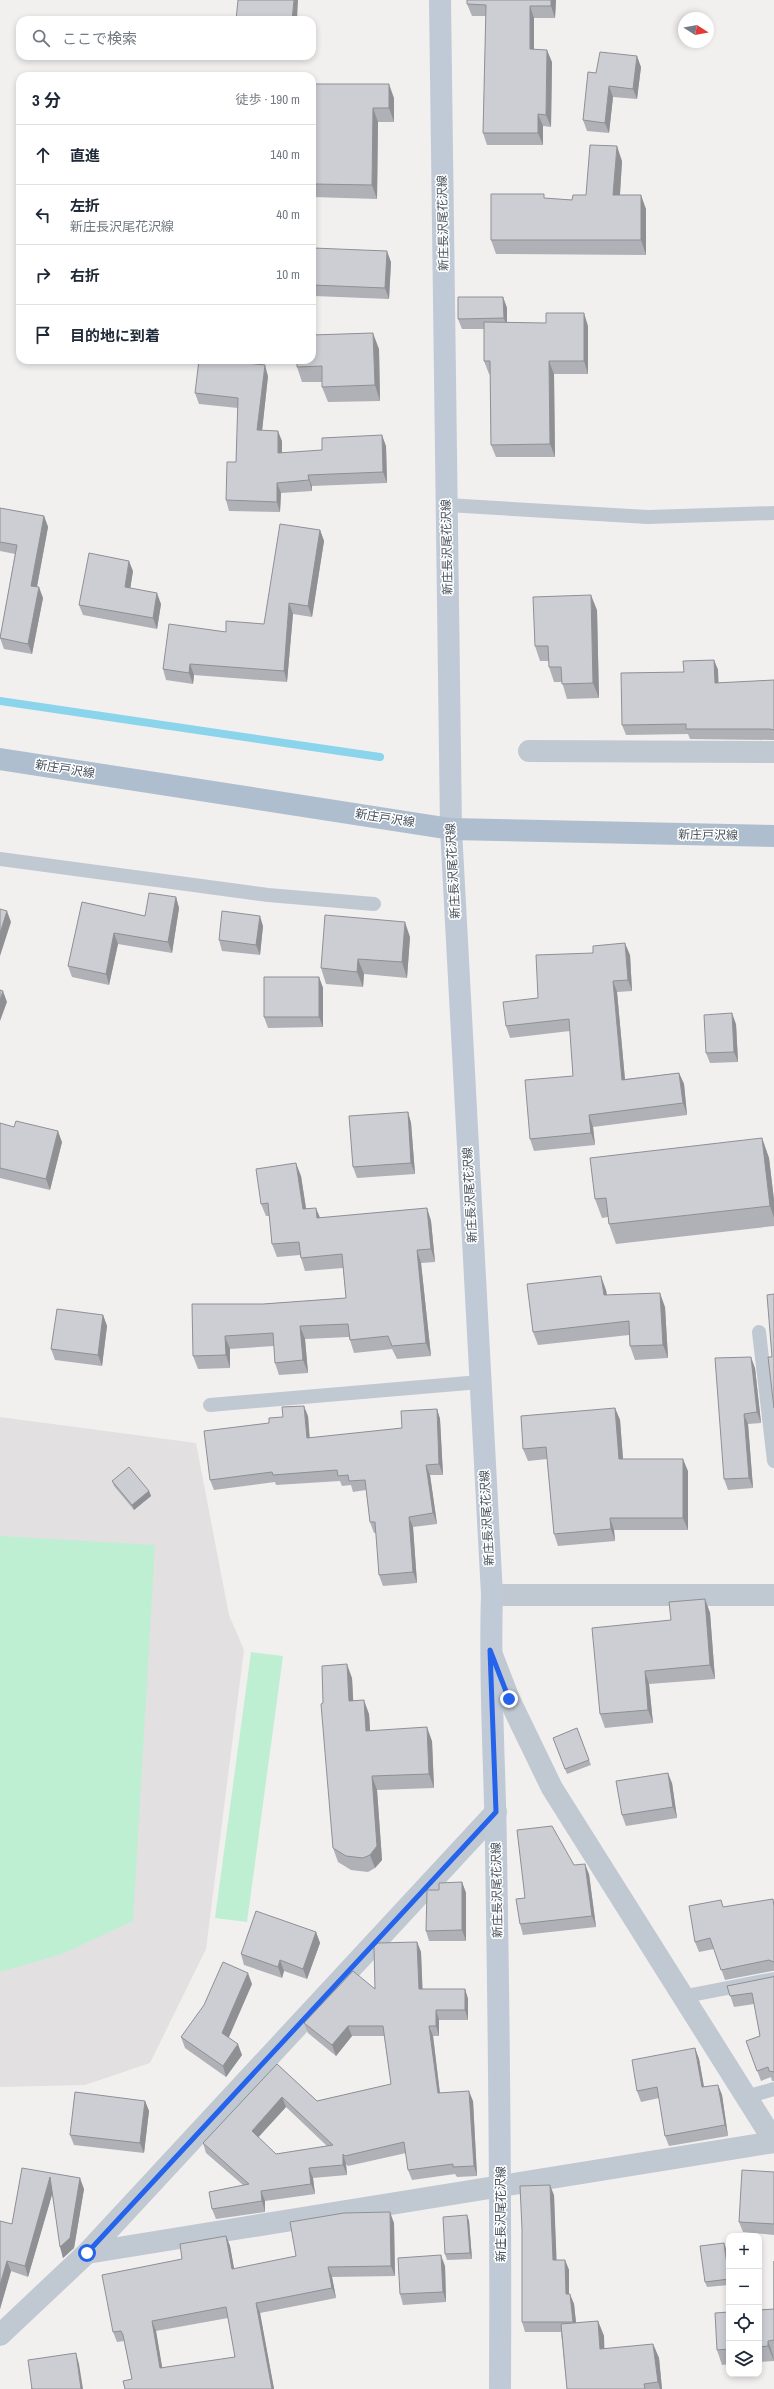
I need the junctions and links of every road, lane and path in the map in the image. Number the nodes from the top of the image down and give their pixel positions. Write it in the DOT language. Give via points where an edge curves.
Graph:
graph roads {
  1 [pos="440,0"];
  2 [pos="447,505"];
  3 [pos="774,513"];
  4 [pos="529,751"];
  5 [pos="774,752"];
  6 [pos="0,759"];
  7 [pos="451,828"];
  8 [pos="774,836"];
  9 [pos="0,859"];
  10 [pos="374,904"];
  11 [pos="759,1332"];
  12 [pos="480,1382"];
  13 [pos="210,1406"];
  14 [pos="774,1461"];
  15 [pos="774,1594"];
  16 [pos="492,1595"];
  17 [pos="490,1650"];
  18 [pos="496,1812"];
  19 [pos="774,1979"];
  20 [pos="682,1997"];
  21 [pos="774,2090"];
  22 [pos="746,2097"];
  23 [pos="774,2141"];
  24 [pos="501,2186"];
  25 [pos="87,2253"];
  26 [pos="0,2335"];
  27 [pos="500,2389"];
  1 -- 2 [label="main road, 新庄長沢尾花沢線"];
  2 -- 3 [label="lane" via="648,517"];
  2 -- 7 [label="main road, 新庄長沢尾花沢線"];
  4 -- 5 [label="street"];
  6 -- 7 [label="main road, 新庄戸沢線"];
  7 -- 8 [label="main road, 新庄戸沢線"];
  7 -- 12 [label="main road, 新庄長沢尾花沢線"];
  9 -- 10 [label="lane" via="268,894"];
  11 -- 14 [label="lane"];
  12 -- 13 [label="lane"];
  12 -- 16 [label="main road, 新庄長沢尾花沢線"];
  15 -- 16 [label="street"];
  16 -- 17 [label="main road, 新庄長沢尾花沢線"];
  17 -- 18 [label="main road, 新庄長沢尾花沢線"];
  17 -- 20 [label="street" via="509,1699 552,1788"];
  18 -- 24 [label="main road, 新庄長沢尾花沢線"];
  18 -- 25 [label="street"];
  19 -- 20 [label="lane"];
  20 -- 22 [label="street"];
  21 -- 22 [label="lane"];
  22 -- 23 [label="street"];
  23 -- 24 [label="street"];
  24 -- 25 [label="street"];
  24 -- 27 [label="main road, 新庄長沢尾花沢線"];
  25 -- 26 [label="street"];
}
